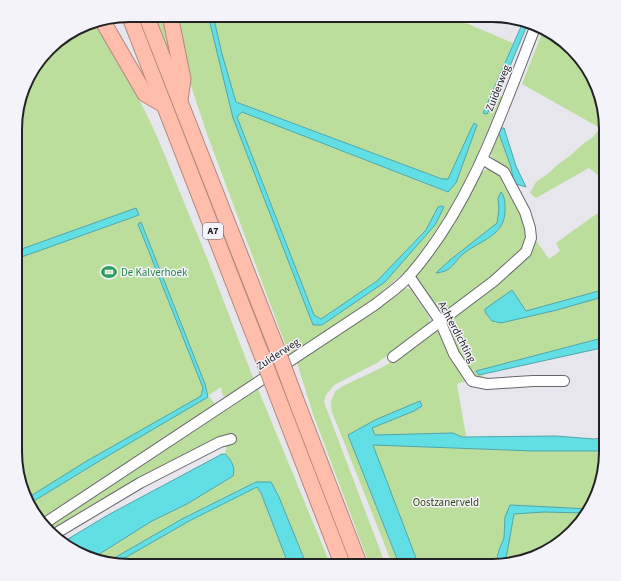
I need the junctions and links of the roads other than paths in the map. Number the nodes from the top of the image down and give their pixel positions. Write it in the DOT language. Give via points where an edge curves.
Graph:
graph roads {
  1 [pos="132,22"];
  2 [pos="149,22"];
  3 [pos="171,22"];
  4 [pos="105,25"];
  5 [pos="534,30"];
  6 [pos="180,101"];
  7 [pos="164,106"];
  8 [pos="482,159"];
  9 [pos="409,276"];
  10 [pos="440,321"];
  11 [pos="393,357"];
  12 [pos="564,381"];
  13 [pos="231,439"];
  14 [pos="48,521"];
  15 [pos="58,531"];
  16 [pos="340,559"];
  17 [pos="357,559"];
  1 -- 7 [label="highway, A7"];
  2 -- 6 [label="highway, A7"];
  3 -- 6 [label="highway, A7" via="183,79"];
  4 -- 7 [label="highway" via="145,94"];
  5 -- 8 [label="street, Zuiderweg"];
  6 -- 17 [label="highway, A7, bridge"];
  7 -- 16 [label="highway, A7, bridge"];
  8 -- 9 [label="street, Zuiderweg" via="459,205"];
  8 -- 10 [label="street" via="504,172 525,212 531,238 526,252"];
  9 -- 10 [label="street, Achterdichting"];
  9 -- 14 [label="street, Zuiderweg" via="376,304"];
  10 -- 11 [label="street"];
  10 -- 12 [label="street, Achterdichting" via="454,354 472,381 487,384"];
  13 -- 15 [label="street" via="220,442 140,483"];
}
